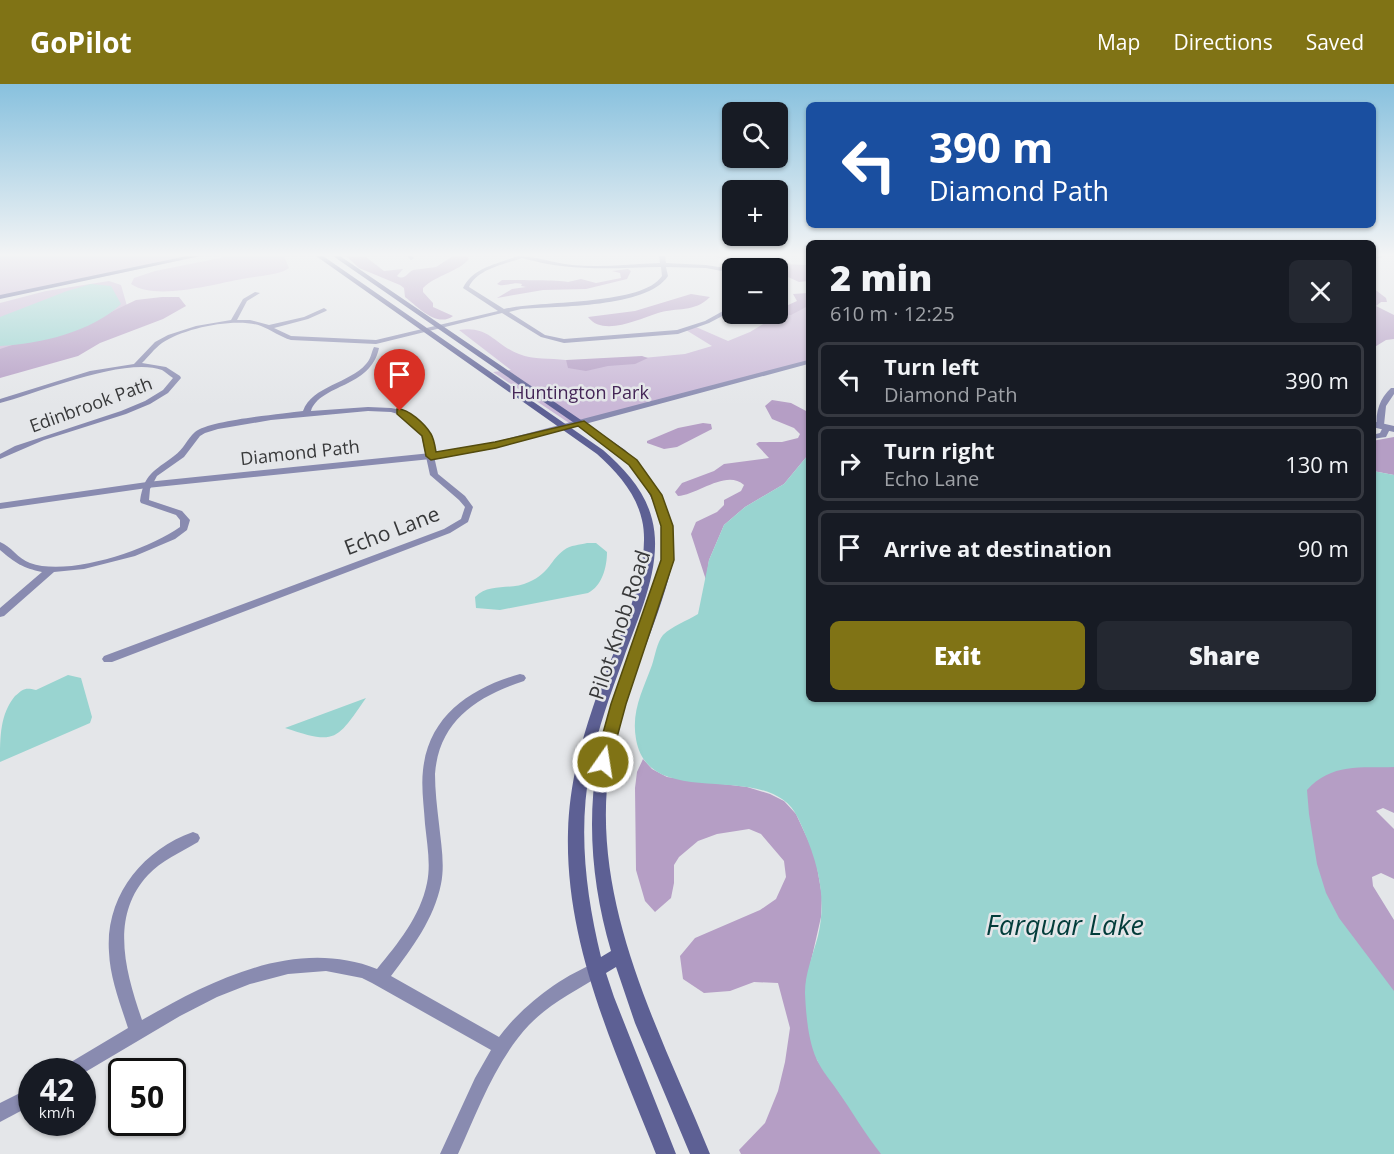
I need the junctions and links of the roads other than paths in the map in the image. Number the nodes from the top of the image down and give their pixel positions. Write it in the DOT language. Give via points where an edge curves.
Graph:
graph roads {
  1 [pos="241,306"];
  2 [pos="390,306"];
  3 [pos="410,306"];
  4 [pos="492,306"];
  5 [pos="531,306"];
  6 [pos="324,310"];
  7 [pos="501,312"];
  8 [pos="722,314"];
  9 [pos="232,322"];
  10 [pos="268,327"];
  11 [pos="441,327"];
  12 [pos="426,331"];
  13 [pos="376,348"];
  14 [pos="806,362"];
  15 [pos="137,365"];
  16 [pos="1394,390"];
  17 [pos="0,401"];
  18 [pos="306,415"];
  19 [pos="580,423"];
  20 [pos="1387,426"];
  21 [pos="565,427"];
  22 [pos="1376,436"];
  23 [pos="431,456"];
  24 [pos="0,457"];
  25 [pos="147,485"];
  26 [pos="0,506"];
  27 [pos="0,545"];
  28 [pos="50,570"];
  29 [pos="0,614"];
  30 [pos="108,659"];
  31 [pos="520,678"];
  32 [pos="194,838"];
  33 [pos="619,955"];
  34 [pos="596,970"];
  35 [pos="380,978"];
  36 [pos="138,1034"];
  37 [pos="503,1048"];
  38 [pos="95,1058"];
  39 [pos="18,1103"];
  40 [pos="0,1113"];
  41 [pos="449,1154"];
  42 [pos="666,1154"];
  43 [pos="700,1154"];
  1 -- 9 [label="street"];
  2 -- 12 [label="main road, Pilot Knob Road"];
  3 -- 11 [label="main road, Pilot Knob Road"];
  4 -- 7 [label="street"];
  5 -- 7 [label="street"];
  6 -- 10 [label="street"];
  7 -- 8 [label="street" via="543,336 582,342 678,332"];
  7 -- 11 [label="street"];
  9 -- 10 [label="street"];
  9 -- 15 [label="street" via="163,340"];
  10 -- 12 [label="street" via="291,339 365,343"];
  11 -- 12 [label="street"];
  11 -- 19 [label="main road, Pilot Knob Road"];
  12 -- 21 [label="main road, Pilot Knob Road"];
  13 -- 18 [label="street" via="370,363 342,385 315,399"];
  14 -- 19 [label="street, Diamond Path"];
  15 -- 17 [label="street" via="98,371"];
  15 -- 24 [label="street, Edinbrook Path" via="172,370 177,378 173,388 147,403"];
  16 -- 20 [label="street" via="1385,397 1381,408"];
  18 -- 23 [label="street, Echo Lane" via="370,409 400,411 428,436"];
  18 -- 25 [label="street, Echo Lane" via="209,428 196,434 188,448 155,471"];
  19 -- 21 [label="street, Diamond Path"];
  19 -- 33 [label="main road, Pilot Knob Road" via="622,452 643,473 659,500 668,536 665,571 618,704 599,793 599,853"];
  20 -- 22 [label="street" via="1383,435"];
  21 -- 23 [label="street, Diamond Path"];
  21 -- 34 [label="main road, Pilot Knob Road" via="623,474 641,502 650,535 648,566 591,734 580,779 575,835 577,868"];
  23 -- 25 [label="street, Diamond Path"];
  23 -- 30 [label="street, Echo Lane" via="436,478 469,507 465,520 454,528"];
  25 -- 26 [label="street, Diamond Path"];
  25 -- 28 [label="street" via="144,501 179,513 185,520 179,533 154,547 118,558"];
  27 -- 28 [label="street" via="26,565"];
  28 -- 29 [label="street"];
  31 -- 35 [label="street" via="495,685 465,702 435,748 429,783 434,882 419,923"];
  32 -- 36 [label="street" via="141,873 120,911 114,950"];
  33 -- 34 [label="main road"];
  33 -- 43 [label="main road, Pilot Knob Road" via="631,993"];
  34 -- 37 [label="street" via="548,999 523,1020"];
  34 -- 42 [label="main road, Pilot Knob Road"];
  35 -- 36 [label="street" via="340,966 272,969 224,986"];
  35 -- 37 [label="street"];
  36 -- 38 [label="street"];
  37 -- 41 [label="street"];
  39 -- 40 [label="street"];
}
